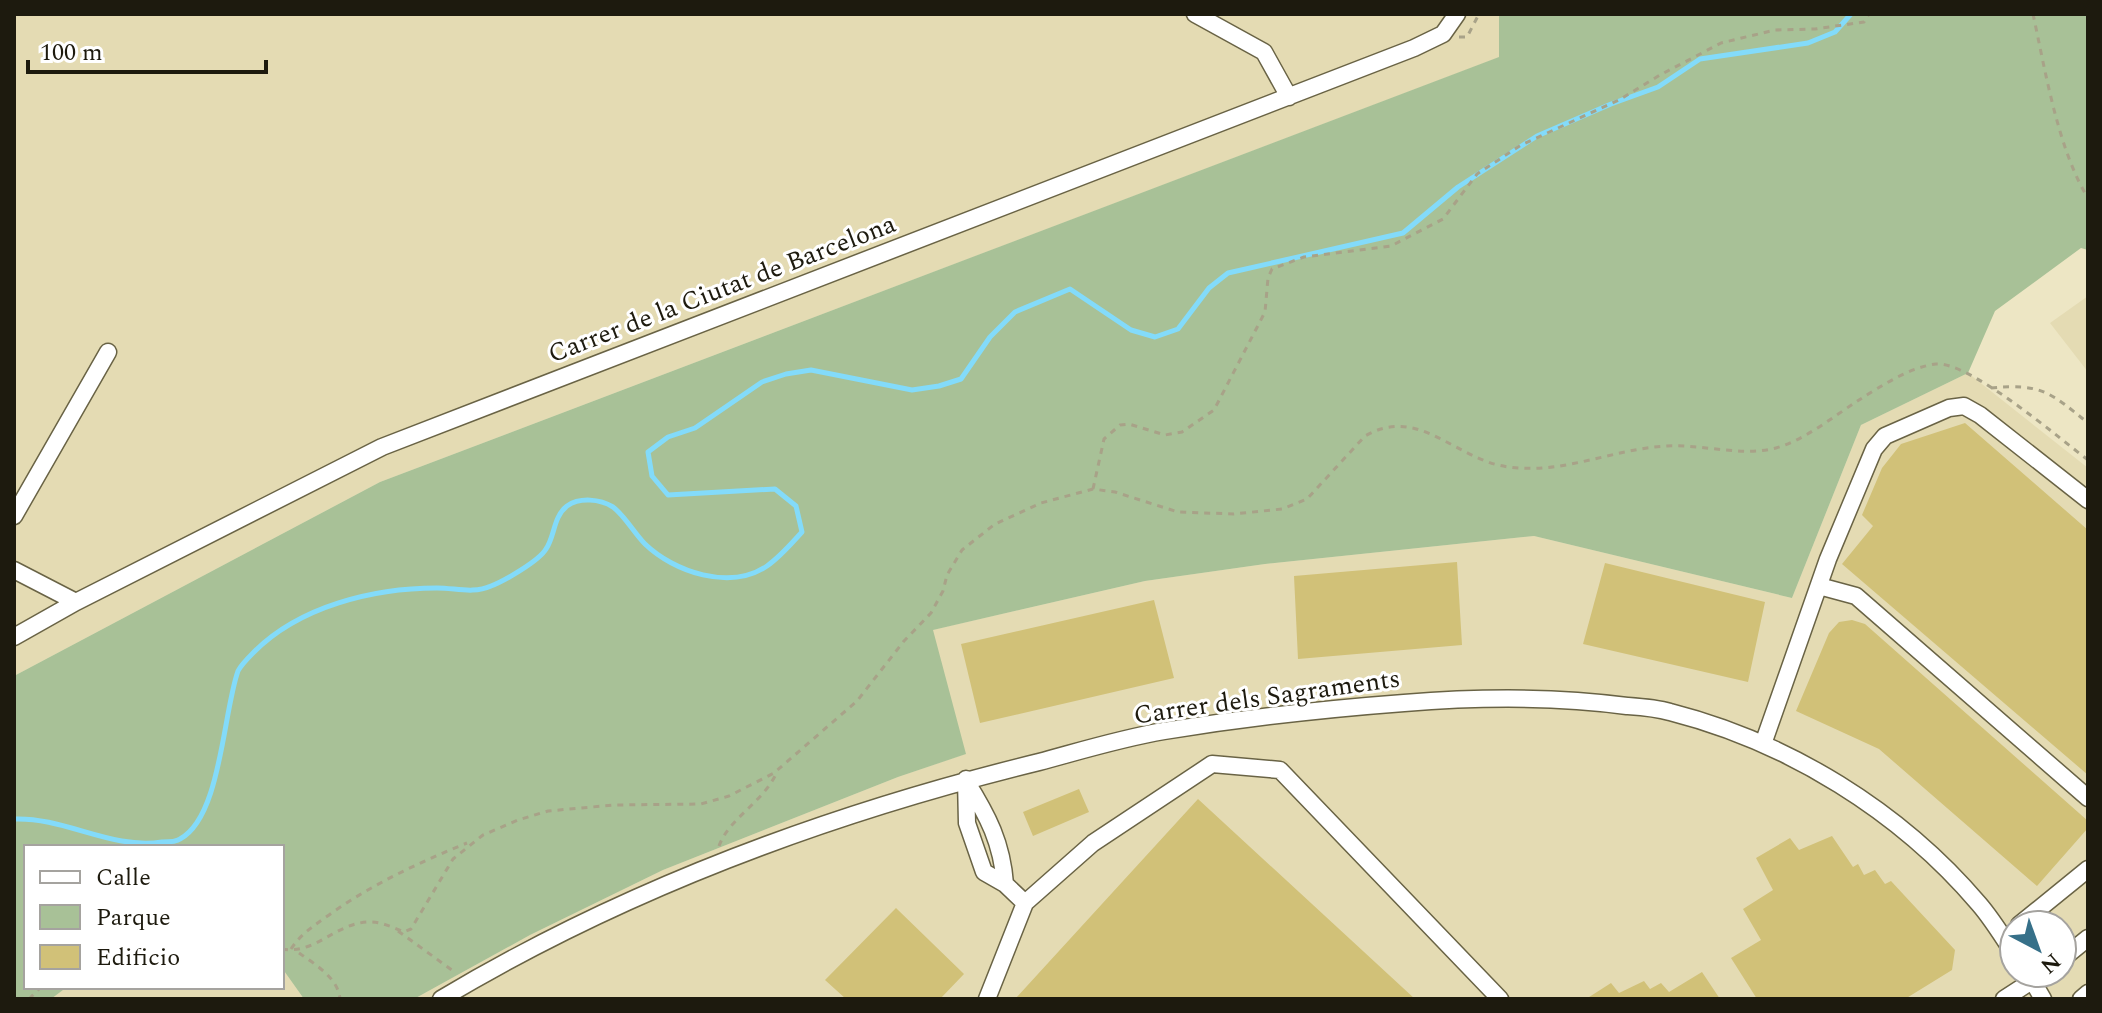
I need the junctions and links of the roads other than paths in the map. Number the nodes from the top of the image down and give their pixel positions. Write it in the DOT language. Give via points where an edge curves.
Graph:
graph roads {
  1 [pos="1195,14"];
  2 [pos="1457,14"];
  3 [pos="1289,97"];
  4 [pos="108,352"];
  5 [pos="2088,500"];
  6 [pos="14,516"];
  7 [pos="14,570"];
  8 [pos="1819,586"];
  9 [pos="76,602"];
  10 [pos="14,637"];
  11 [pos="1763,744"];
  12 [pos="966,779"];
  13 [pos="2088,798"];
  14 [pos="2088,869"];
  15 [pos="1025,903"];
  16 [pos="2039,909"];
  17 [pos="1998,924"];
  18 [pos="2088,993"];
  19 [pos="441,999"];
  20 [pos="987,999"];
  21 [pos="1500,999"];
  22 [pos="2081,999"];
  1 -- 3 [label="street" via="1264,52"];
  2 -- 3 [label="street, Carrer de la Ciutat de Barcelona" via="1449,28 1429,42"];
  3 -- 9 [label="street, Carrer de la Ciutat de Barcelona" via="382,447"];
  4 -- 6 [label="street"];
  5 -- 8 [label="street" via="1980,415 1964,406 1949,408 1885,436 1874,449"];
  7 -- 9 [label="street"];
  8 -- 11 [label="street"];
  8 -- 13 [label="street" via="1856,596"];
  9 -- 10 [label="street, Carrer de la Ciutat de Barcelona"];
  11 -- 12 [label="street, Carrer dels Sagraments" via="1667,711 1577,699 1448,699 1322,709 1160,732"];
  11 -- 17 [label="street, Carrer dels Sagraments" via="1819,771 1911,836"];
  12 -- 15 [label="street" via="967,823 984,872"];
  12 -- 19 [label="street, Carrer dels Sagraments" via="792,835 624,902"];
  14 -- 16 [label="street"];
  15 -- 20 [label="street"];
  15 -- 21 [label="street" via="1093,843 1212,764 1280,770"];
  18 -- 22 [label="street"];
}
